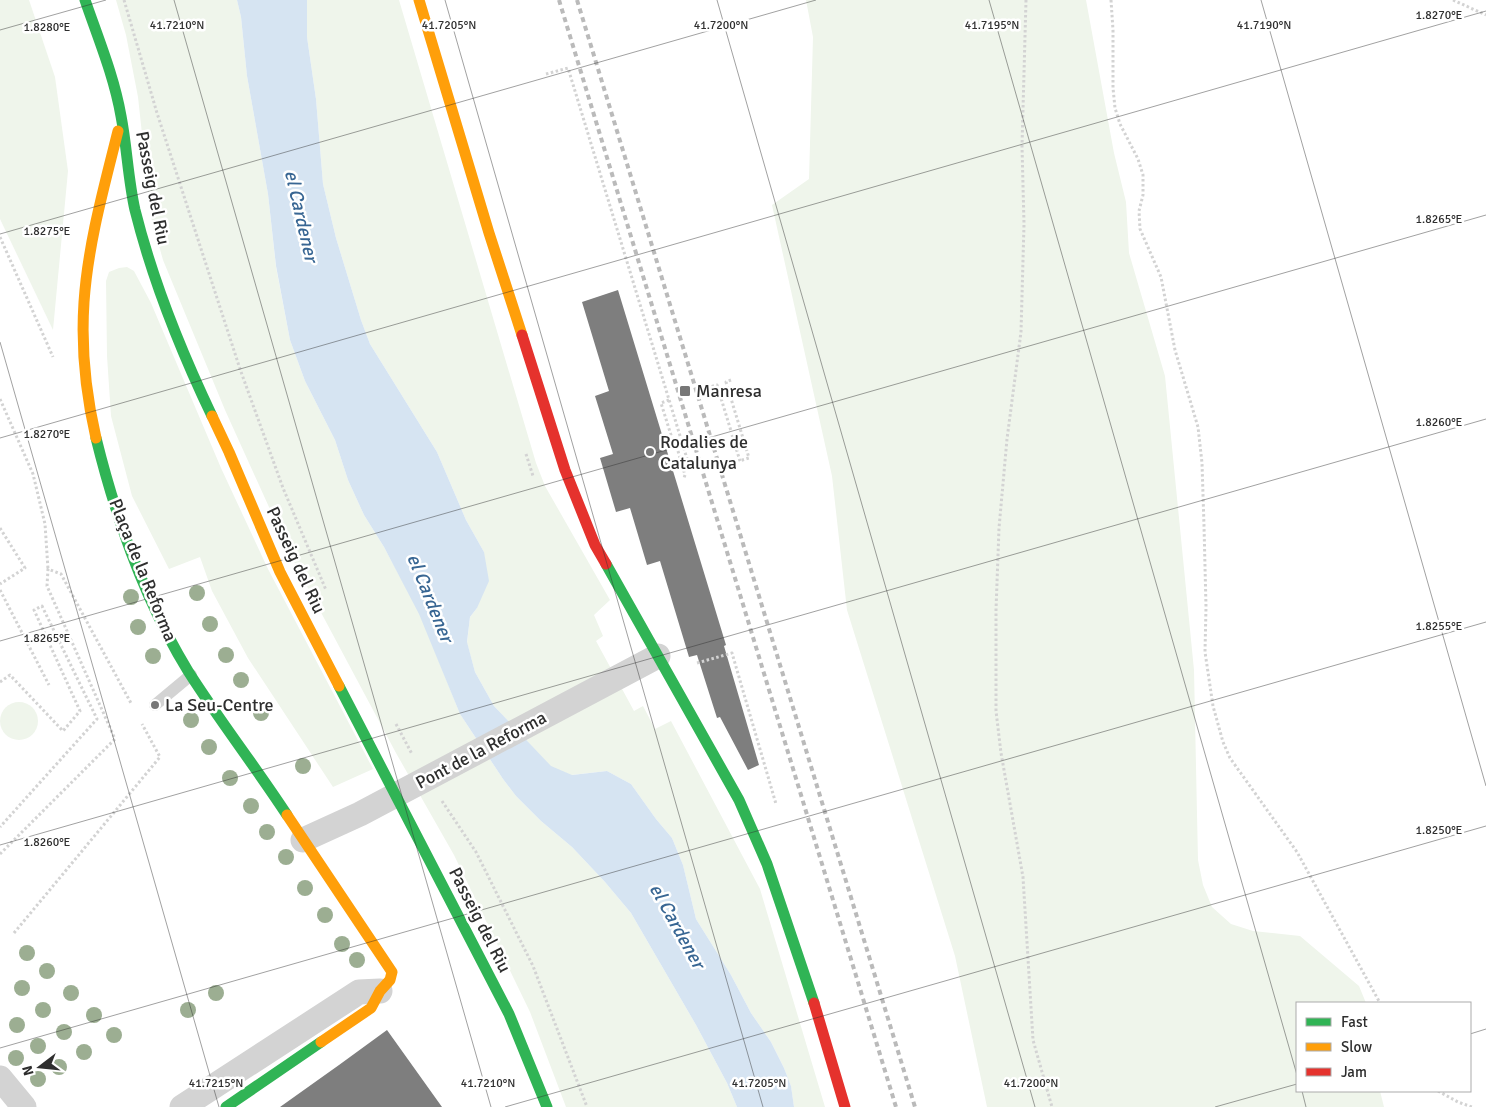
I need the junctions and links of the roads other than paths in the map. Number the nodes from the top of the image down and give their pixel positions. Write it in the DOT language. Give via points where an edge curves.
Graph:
graph roads {
  1 [pos="85,0"];
  2 [pos="419,0"];
  3 [pos="121,114"];
  4 [pos="658,656"];
  5 [pos="191,676"];
  6 [pos="155,705"];
  7 [pos="303,840"];
  8 [pos="380,991"];
  9 [pos="0,1078"];
  10 [pos="24,1107"];
  11 [pos="182,1107"];
  12 [pos="226,1107"];
  13 [pos="547,1107"];
  14 [pos="845,1107"];
  1 -- 3 [label="street, Passeig del Riu"];
  2 -- 4 [label="street" via="565,470 595,545"];
  3 -- 5 [label="street, Plaça de la Reforma" via="85,291 83,327 89,392 105,475 124,534 170,640"];
  3 -- 13 [label="street, Passeig del Riu" via="135,208 154,282 190,370 280,572 508,1014"];
  4 -- 7 [label="street, Pont de la Reforma" via="360,814"];
  4 -- 14 [label="street" via="739,800 767,864 809,986"];
  5 -- 6 [label="lane"];
  5 -- 7 [label="street, Plaça de la Reforma"];
  7 -- 8 [label="street, Plaça de la Reforma" via="392,972 390,980"];
  8 -- 11 [label="street" via="359,992"];
  8 -- 12 [label="street, Plaça de la Reforma" via="371,1008"];
  9 -- 10 [label="street"];
}
